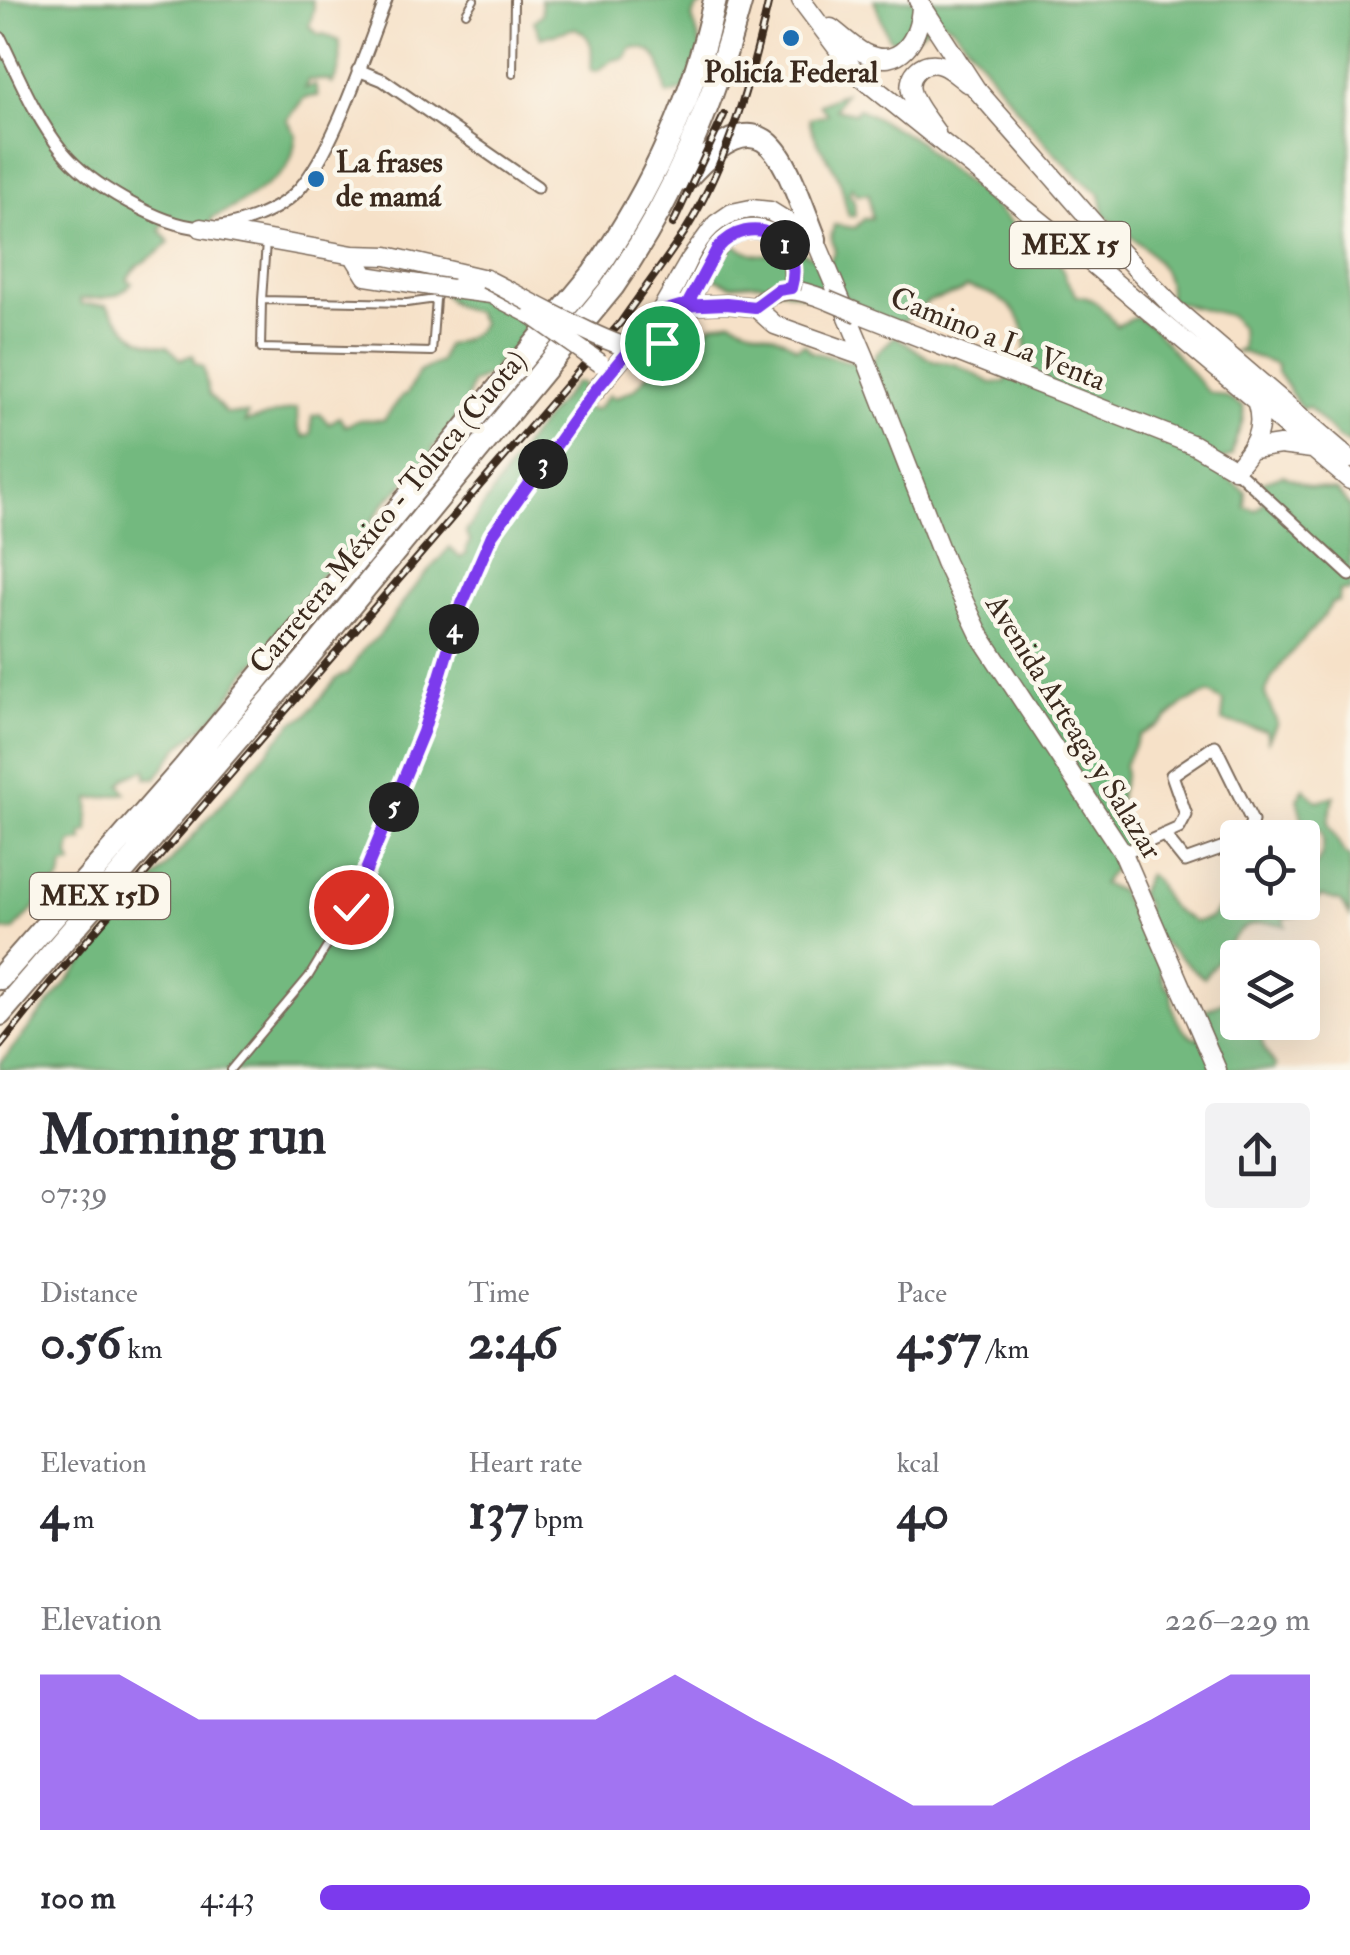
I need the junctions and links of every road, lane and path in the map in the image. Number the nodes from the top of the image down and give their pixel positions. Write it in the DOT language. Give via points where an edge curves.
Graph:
graph roads {
  1 [pos="386,0"];
  2 [pos="474,0"];
  3 [pos="514,0"];
  4 [pos="715,0"];
  5 [pos="732,0"];
  6 [pos="741,0"];
  7 [pos="920,4"];
  8 [pos="806,6"];
  9 [pos="466,13"];
  10 [pos="0,38"];
  11 [pos="726,53"];
  12 [pos="358,70"];
  13 [pos="513,74"];
  14 [pos="976,89"];
  15 [pos="946,146"];
  16 [pos="537,186"];
  17 [pos="666,201"];
  18 [pos="201,228"];
  19 [pos="815,239"];
  20 [pos="266,240"];
  21 [pos="690,260"];
  22 [pos="442,286"];
  23 [pos="791,288"];
  24 [pos="262,300"];
  25 [pos="726,304"];
  26 [pos="755,307"];
  27 [pos="660,312"];
  28 [pos="865,357"];
  29 [pos="607,368"];
  30 [pos="594,392"];
  31 [pos="1257,404"];
  32 [pos="1253,449"];
  33 [pos="1314,450"];
  34 [pos="1350,459"];
  35 [pos="1236,469"];
  36 [pos="1350,480"];
  37 [pos="1350,575"];
  38 [pos="1252,820"];
  39 [pos="1165,836"];
  40 [pos="1220,848"];
  41 [pos="1124,854"];
  42 [pos="0,978"];
  43 [pos="0,1014"];
  44 [pos="230,1070"];
  45 [pos="1217,1070"];
  1 -- 12 [label="street"];
  2 -- 9 [label="lane"];
  3 -- 13 [label="lane"];
  4 -- 42 [label="highway, Carretera México - Toluca (Cuota) / MEX 15D" via="669,138 593,274 197,753"];
  5 -- 11 [label="highway, MEX 15D"];
  6 -- 11 [label="highway, Carretera México - Toluca (Cuota) / MEX 15D"];
  7 -- 8 [label="street" via="910,44 883,57 861,51"];
  7 -- 14 [label="street, MEX 15"];
  8 -- 15 [label="street, MEX 15" via="856,72"];
  10 -- 18 [label="street" via="44,125 75,164 135,206"];
  11 -- 17 [label="highway, Carretera México - Toluca (Cuota) / MEX 15D" via="704,121"];
  12 -- 16 [label="street" via="383,80"];
  12 -- 18 [label="street" via="328,142 298,190 252,218"];
  14 -- 15 [label="street" via="933,63 911,79 912,96"];
  14 -- 34 [label="street, MEX 15" via="1175,310"];
  15 -- 31 [label="street, MEX 15"];
  17 -- 19 [label="highway" via="719,144 759,138 783,161"];
  17 -- 43 [label="highway, Carretera México - Toluca (Cuota) / MEX 15D" via="642,246 573,336 296,672"];
  18 -- 20 [label="street"];
  19 -- 21 [label="street" via="770,211 742,210 716,224"];
  19 -- 28 [label="street, Avenida Arteaga y Salazar"];
  20 -- 22 [label="street" via="353,255 366,276"];
  20 -- 24 [label="lane"];
  21 -- 25 [label="street"];
  21 -- 27 [label="street"];
  22 -- 23 [label="street, bridge" via="486,279 641,351 672,333 717,249 735,234 765,232 784,244 794,265"];
  22 -- 24 [label="lane" via="407,304"];
  22 -- 24 [label="lane" via="432,352 260,348"];
  22 -- 29 [label="street, bridge" via="490,294 532,314"];
  23 -- 26 [label="street"];
  23 -- 35 [label="street, Camino a La Venta, bridge" via="1194,445"];
  25 -- 26 [label="street"];
  25 -- 27 [label="street"];
  26 -- 28 [label="street" via="774,325"];
  27 -- 29 [label="street"];
  28 -- 41 [label="street, Avenida Arteaga y Salazar" via="944,562 981,637"];
  29 -- 30 [label="street"];
  30 -- 44 [label="lane" via="479,560 423,732 344,922 309,976"];
  31 -- 32 [label="street"];
  31 -- 33 [label="street, MEX 15"];
  32 -- 33 [label="street" via="1280,444"];
  32 -- 35 [label="street"];
  33 -- 36 [label="street, MEX 15"];
  35 -- 37 [label="street, Camino a La Venta"];
  38 -- 39 [label="street" via="1215,746 1172,775 1186,815"];
  39 -- 40 [label="street" via="1185,861"];
  39 -- 41 [label="street"];
  41 -- 45 [label="street, Avenida Arteaga y Salazar"];
}
